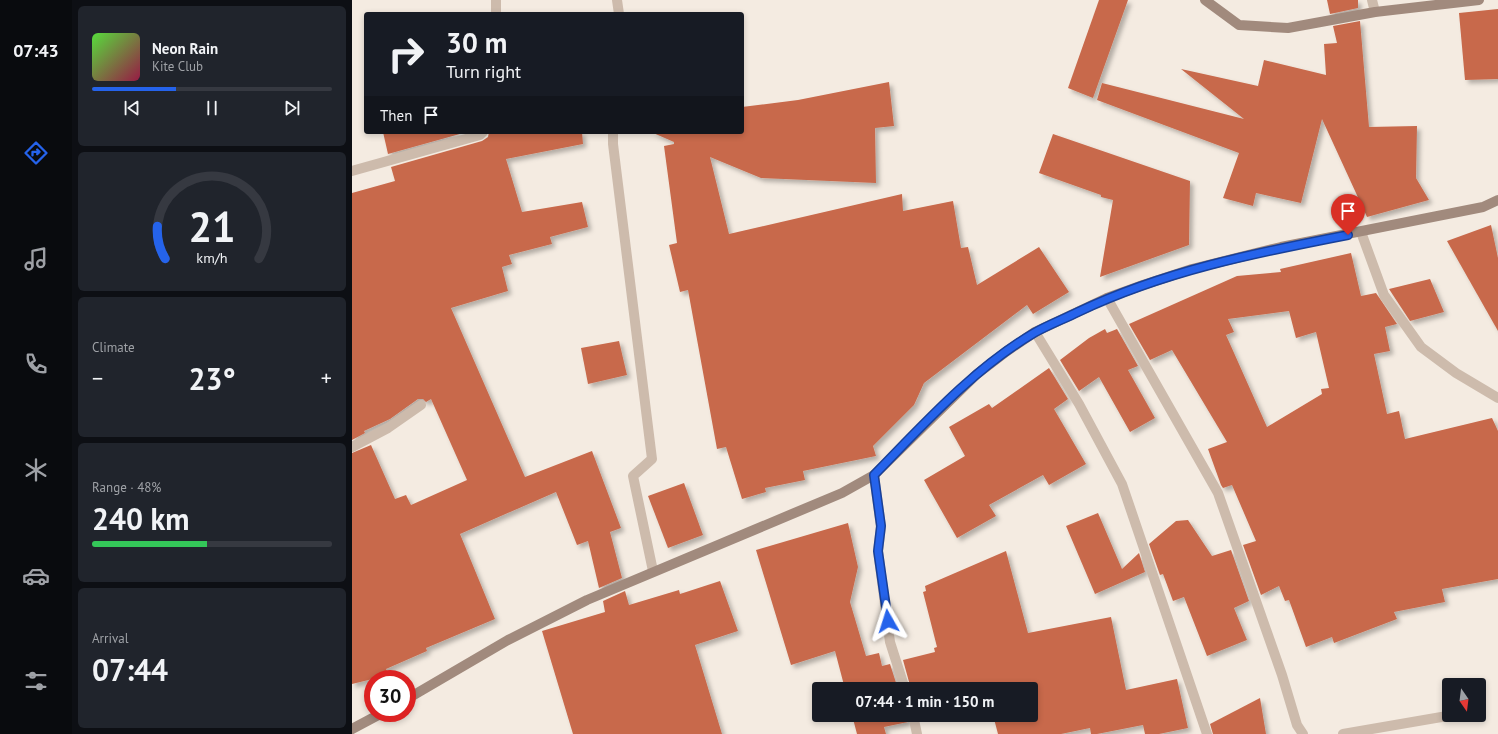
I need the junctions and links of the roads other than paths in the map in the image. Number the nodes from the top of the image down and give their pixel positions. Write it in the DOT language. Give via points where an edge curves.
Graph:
graph roads {
  1 [pos="496,0"];
  2 [pos="617,0"];
  3 [pos="1205,0"];
  4 [pos="1372,0"];
  5 [pos="1479,0"];
  6 [pos="496,12"];
  7 [pos="619,12"];
  8 [pos="1375,12"];
  9 [pos="481,134"];
  10 [pos="613,134"];
  11 [pos="352,171"];
  12 [pos="1498,200"];
  13 [pos="1361,232"];
  14 [pos="1107,298"];
  15 [pos="1035,332"];
  16 [pos="1498,398"];
  17 [pos="421,405"];
  18 [pos="352,447"];
  19 [pos="874,475"];
  20 [pos="653,572"];
  21 [pos="903,682"];
  22 [pos="416,694"];
  23 [pos="1442,717"];
  24 [pos="366,722"];
  25 [pos="914,722"];
  26 [pos="352,730"];
  27 [pos="917,734"];
  28 [pos="1207,734"];
  29 [pos="1303,734"];
  30 [pos="1343,734"];
  1 -- 6 [label="street"];
  2 -- 7 [label="street"];
  3 -- 8 [label="main road" via="1239,25 1288,28"];
  4 -- 8 [label="street"];
  5 -- 8 [label="main road"];
  9 -- 11 [label="street"];
  10 -- 20 [label="street" via="652,459 633,476"];
  12 -- 13 [label="main road" via="1483,207"];
  13 -- 14 [label="main road" via="1281,247 1192,269"];
  13 -- 16 [label="street" via="1384,295 1421,347 1456,373"];
  14 -- 15 [label="main road"];
  14 -- 29 [label="street" via="1218,493 1297,725"];
  15 -- 19 [label="main road" via="977,374"];
  15 -- 28 [label="street" via="1079,404 1122,484"];
  17 -- 18 [label="street" via="388,428"];
  19 -- 20 [label="main road" via="842,493"];
  19 -- 21 [label="street" via="881,526 878,551 890,642"];
  20 -- 22 [label="main road" via="587,600 508,640"];
  23 -- 30 [label="street"];
  24 -- 26 [label="main road"];
  25 -- 27 [label="street"];
}
